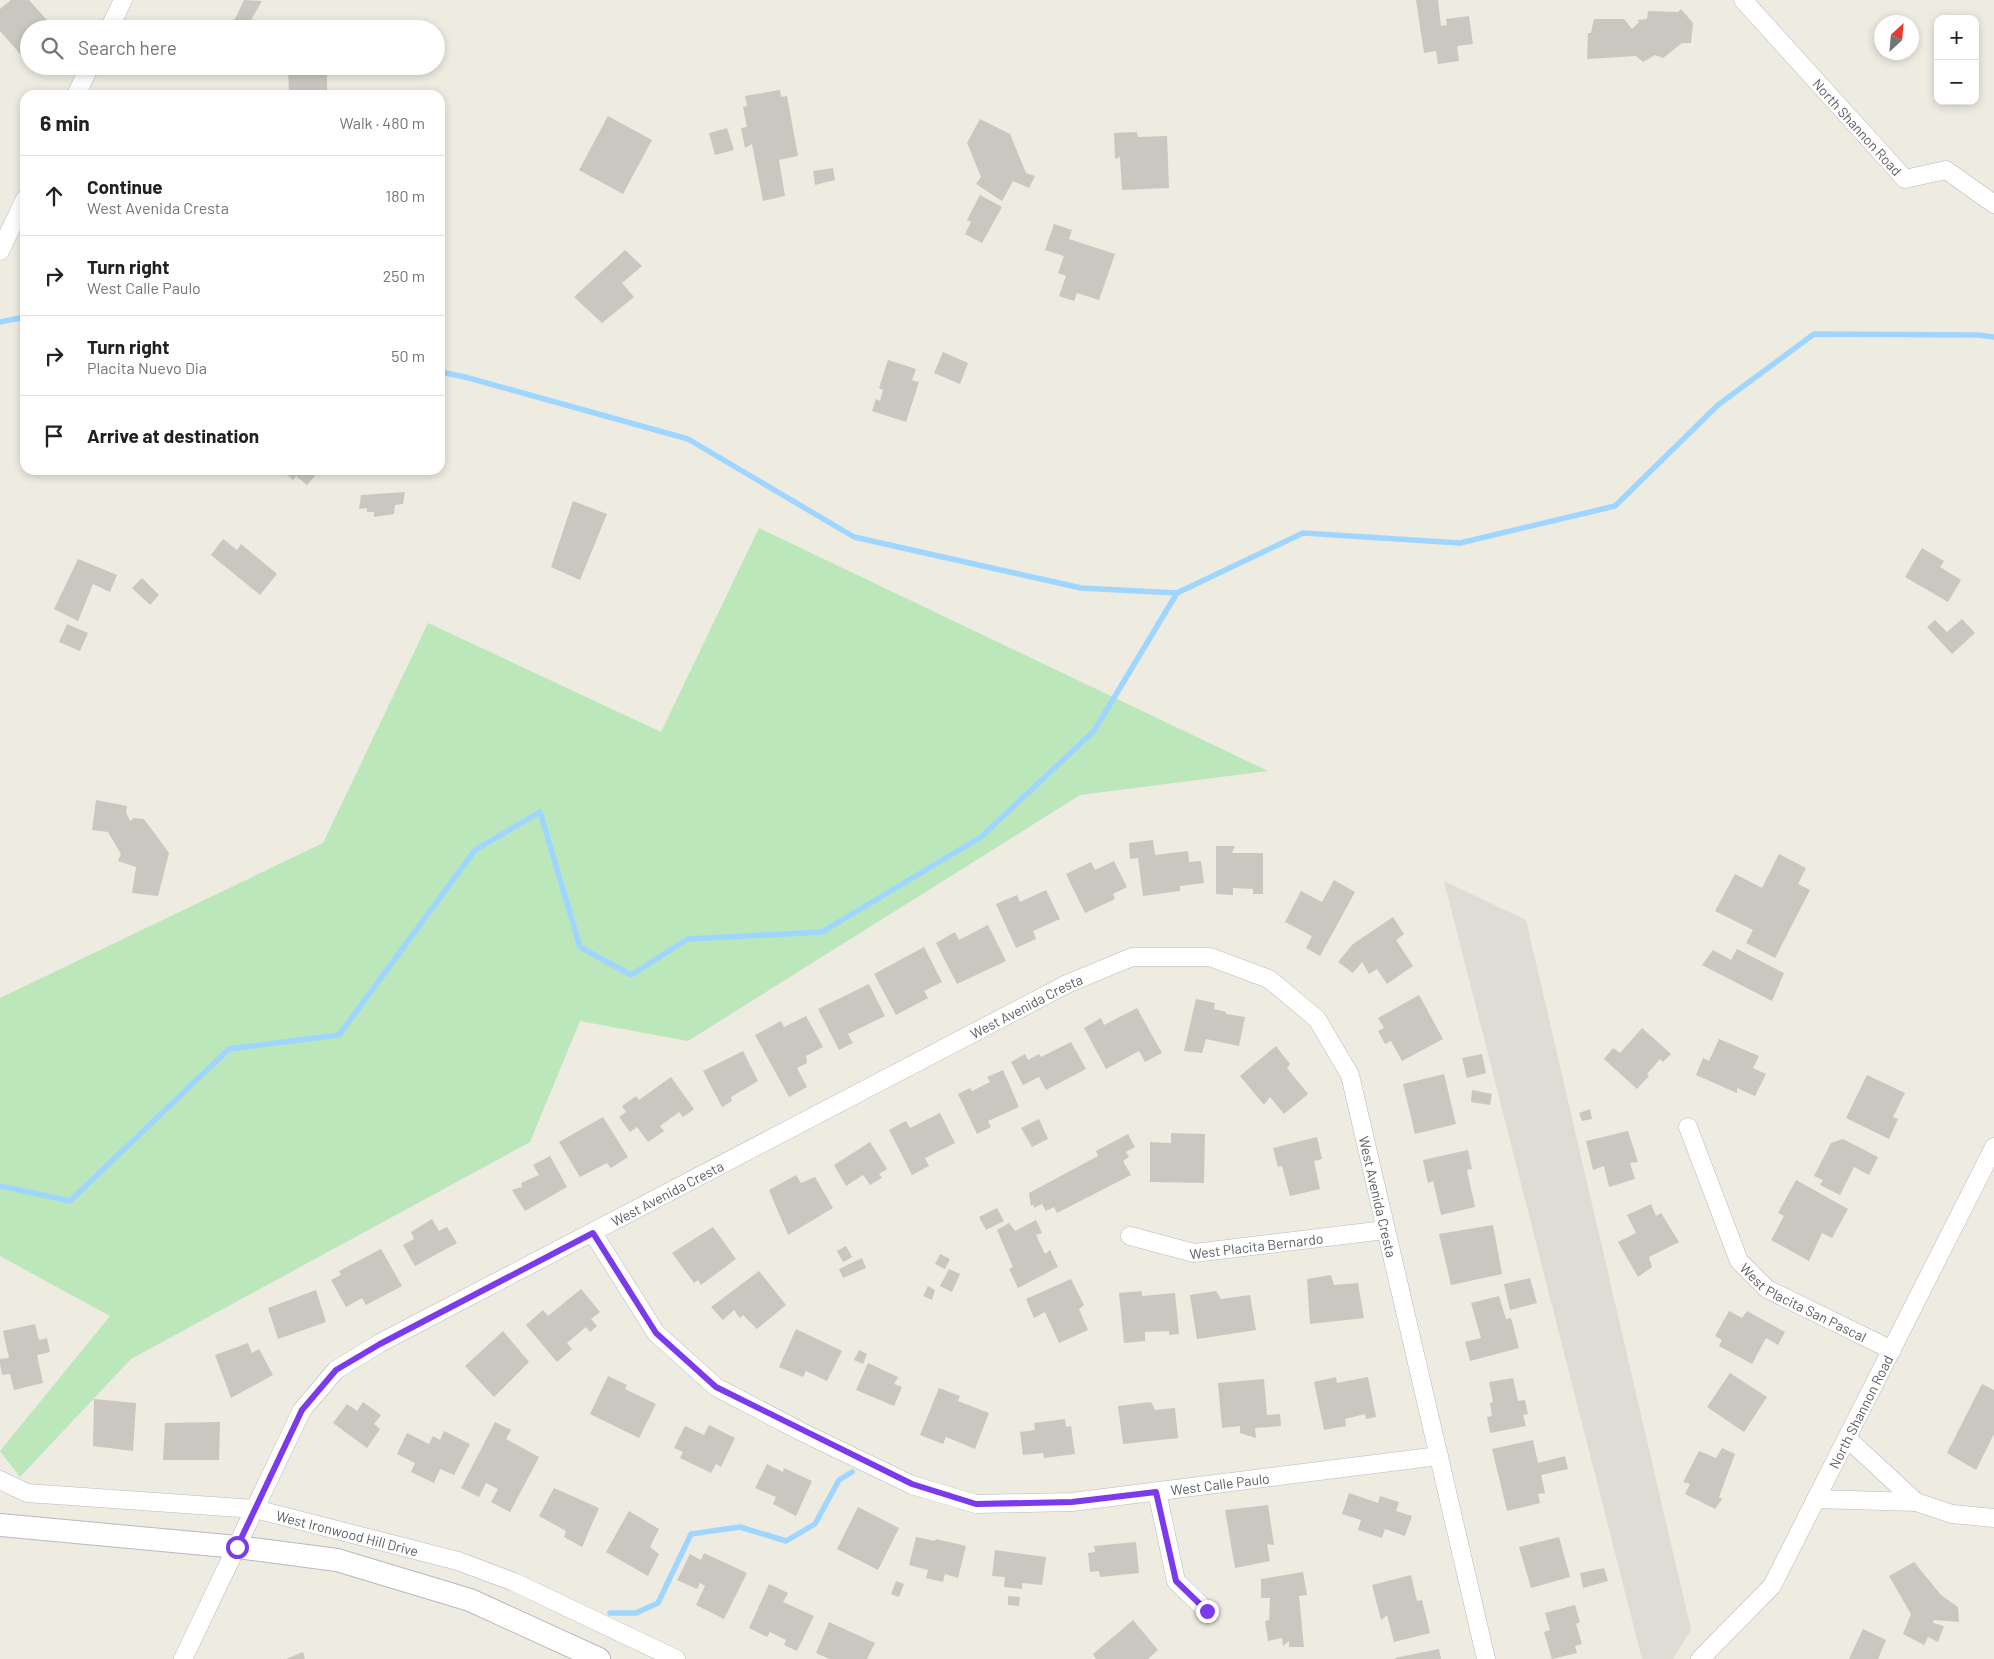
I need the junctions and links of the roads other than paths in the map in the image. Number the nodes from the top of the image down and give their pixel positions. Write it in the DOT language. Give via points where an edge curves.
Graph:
graph roads {
  1 [pos="123,0"];
  2 [pos="1743,0"];
  3 [pos="113,20"];
  4 [pos="86,75"];
  5 [pos="78,90"];
  6 [pos="1994,204"];
  7 [pos="20,209"];
  8 [pos="0,251"];
  9 [pos="1688,1127"];
  10 [pos="1994,1147"];
  11 [pos="1385,1230"];
  12 [pos="593,1233"];
  13 [pos="1130,1236"];
  14 [pos="1892,1350"];
  15 [pos="1848,1438"];
  16 [pos="1439,1456"];
  17 [pos="0,1480"];
  18 [pos="1156,1492"];
  19 [pos="1816,1499"];
  20 [pos="1916,1502"];
  21 [pos="255,1510"];
  22 [pos="1994,1518"];
  23 [pos="0,1525"];
  24 [pos="237,1547"];
  25 [pos="1207,1611"];
  26 [pos="183,1659"];
  27 [pos="599,1659"];
  28 [pos="676,1659"];
  29 [pos="1486,1659"];
  30 [pos="1700,1659"];
  1 -- 3 [label="street"];
  2 -- 6 [label="street, North Shannon Road" via="1905,179 1946,170"];
  4 -- 5 [label="street"];
  7 -- 8 [label="street"];
  9 -- 14 [label="street, West Placita San Pascal" via="1739,1260 1767,1290"];
  10 -- 14 [label="street, North Shannon Road"];
  11 -- 12 [label="street, West Avenida Cresta" via="1350,1075 1317,1019 1269,979 1210,957 1132,957 1067,984"];
  11 -- 13 [label="street, West Placita Bernardo" via="1194,1253"];
  11 -- 16 [label="street, West Avenida Cresta"];
  12 -- 18 [label="street, West Calle Paulo" via="656,1333 716,1387 912,1484 976,1504 1072,1502"];
  12 -- 21 [label="street, West Avenida Cresta" via="336,1370 302,1410"];
  14 -- 15 [label="street, North Shannon Road"];
  15 -- 19 [label="street, North Shannon Road"];
  15 -- 20 [label="street"];
  16 -- 18 [label="street, West Calle Paulo"];
  16 -- 29 [label="street, West Avenida Cresta"];
  17 -- 21 [label="street, West Ironwood Hill Drive" via="28,1493"];
  18 -- 25 [label="street" via="1176,1581"];
  19 -- 20 [label="street"];
  19 -- 30 [label="street, North Shannon Road" via="1772,1586"];
  20 -- 22 [label="street" via="1952,1514"];
  21 -- 24 [label="street, West Avenida Cresta"];
  21 -- 28 [label="street, West Ironwood Hill Drive" via="485,1570"];
  23 -- 24 [label="street, West Ironwood Hill Drive"];
  24 -- 26 [label="street, West Avenida Cresta"];
  24 -- 27 [label="street, West Ironwood Hill Drive" via="337,1560 423,1585 470,1600"];
}
